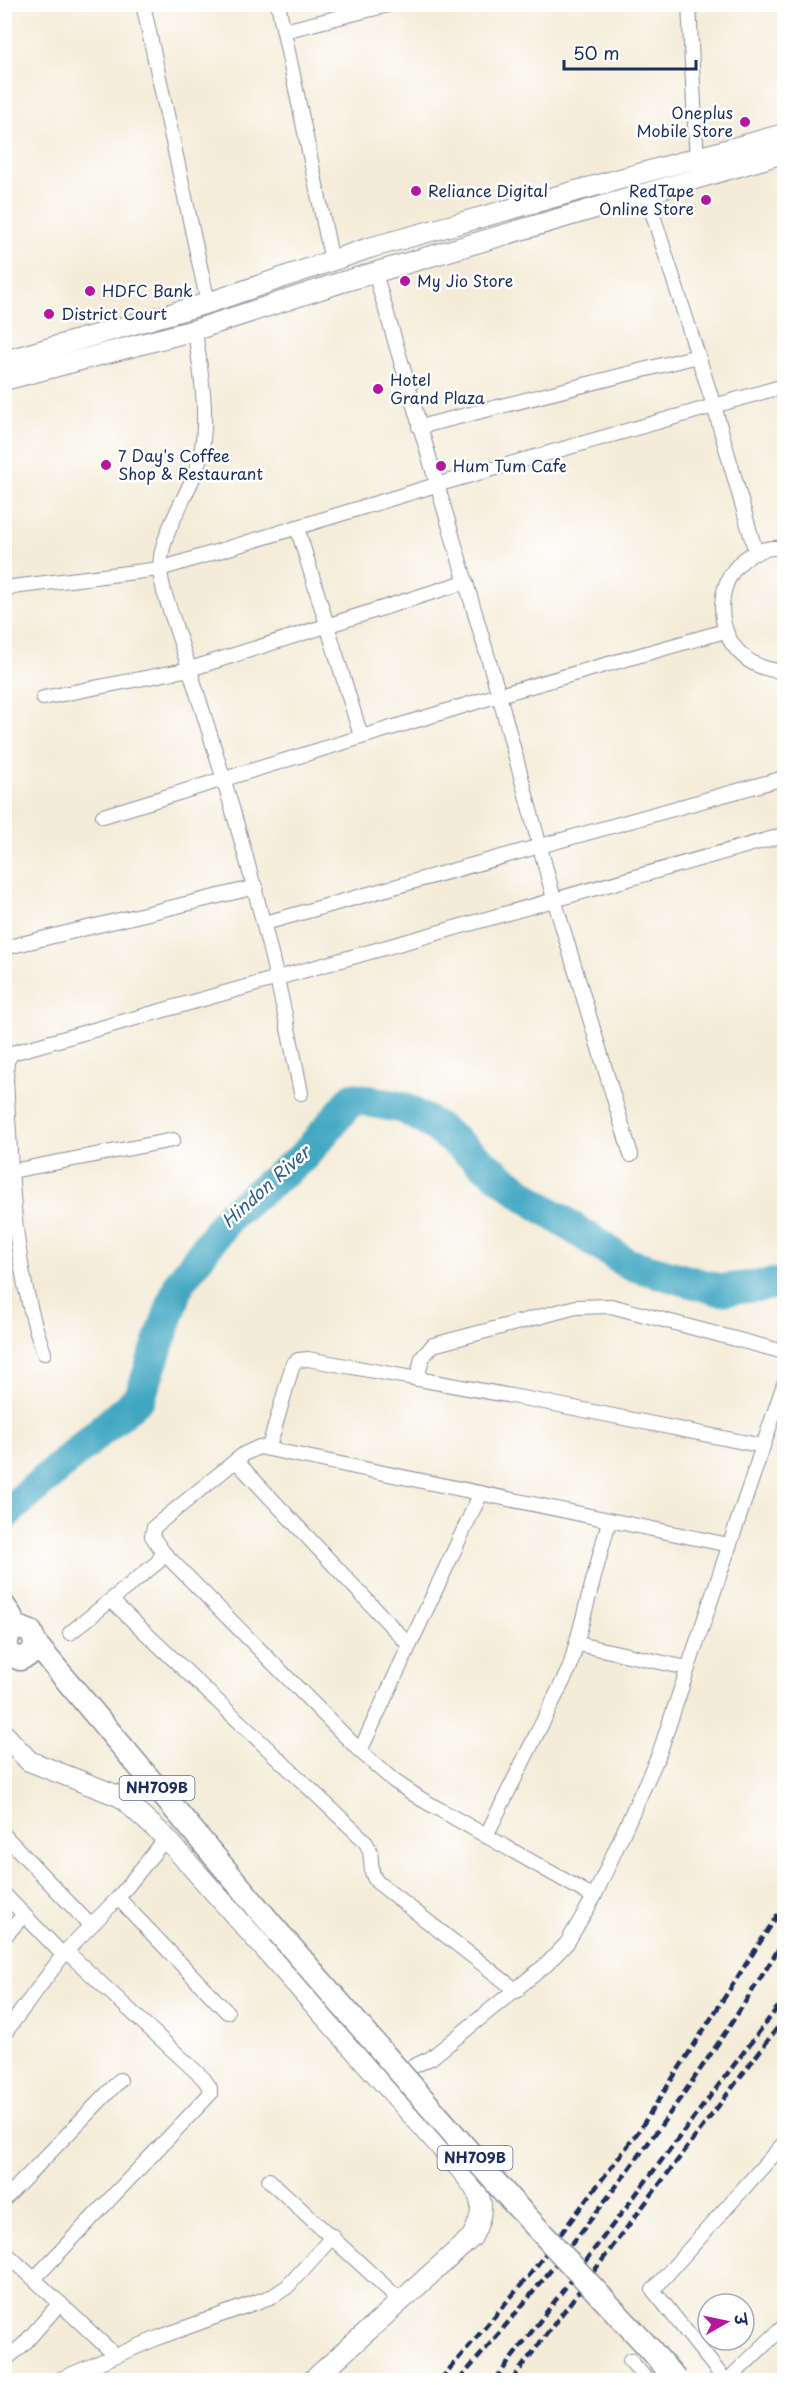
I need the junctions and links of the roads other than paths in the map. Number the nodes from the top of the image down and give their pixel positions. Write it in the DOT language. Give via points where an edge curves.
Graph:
graph roads {
  1 [pos="143,4"];
  2 [pos="278,4"];
  3 [pos="392,4"];
  4 [pos="689,4"];
  5 [pos="284,31"];
  6 [pos="784,134"];
  7 [pos="784,153"];
  8 [pos="696,158"];
  9 [pos="700,178"];
  10 [pos="646,193"];
  11 [pos="332,261"];
  12 [pos="375,273"];
  13 [pos="208,303"];
  14 [pos="195,330"];
  15 [pos="698,356"];
  16 [pos="4,361"];
  17 [pos="4,380"];
  18 [pos="784,386"];
  19 [pos="714,406"];
  20 [pos="419,427"];
  21 [pos="436,485"];
  22 [pos="297,527"];
  23 [pos="784,548"];
  24 [pos="756,553"];
  25 [pos="160,569"];
  26 [pos="465,582"];
  27 [pos="4,588"];
  28 [pos="327,625"];
  29 [pos="725,631"];
  30 [pos="190,669"];
  31 [pos="784,671"];
  32 [pos="499,695"];
  33 [pos="43,698"];
  34 [pos="362,736"];
  35 [pos="223,778"];
  36 [pos="784,778"];
  37 [pos="104,816"];
  38 [pos="784,835"];
  39 [pos="539,845"];
  40 [pos="256,887"];
  41 [pos="554,899"];
  42 [pos="265,923"];
  43 [pos="4,948"];
  44 [pos="279,978"];
  45 [pos="301,1093"];
  46 [pos="173,1140"];
  47 [pos="7,1147"];
  48 [pos="631,1155"];
  49 [pos="12,1171"];
  50 [pos="784,1352"];
  51 [pos="44,1353"];
  52 [pos="417,1379"];
  53 [pos="784,1384"];
  54 [pos="764,1446"];
  55 [pos="269,1447"];
  56 [pos="236,1461"];
  57 [pos="481,1493"];
  58 [pos="609,1521"];
  59 [pos="729,1545"];
  60 [pos="163,1552"];
  61 [pos="112,1601"];
  62 [pos="4,1606"];
  63 [pos="70,1633"];
  64 [pos="579,1644"];
  65 [pos="410,1645"];
  66 [pos="8,1651"];
  67 [pos="687,1668"];
  68 [pos="4,1734"];
  69 [pos="360,1751"];
  70 [pos="4,1835"];
  71 [pos="486,1836"];
  72 [pos="166,1838"];
  73 [pos="4,1894"];
  74 [pos="594,1897"];
  75 [pos="118,1898"];
  76 [pos="24,1915"];
  77 [pos="90,1925"];
  78 [pos="4,1937"];
  79 [pos="64,1953"];
  80 [pos="517,1991"];
  81 [pos="227,2012"];
  82 [pos="4,2034"];
  83 [pos="120,2080"];
  84 [pos="383,2081"];
  85 [pos="784,2143"];
  86 [pos="269,2180"];
  87 [pos="4,2200"];
  88 [pos="333,2236"];
  89 [pos="4,2251"];
  90 [pos="34,2279"];
  91 [pos="401,2301"];
  92 [pos="60,2303"];
  93 [pos="784,2328"];
  94 [pos="115,2355"];
  95 [pos="630,2360"];
  96 [pos="4,2361"];
  97 [pos="58,2380"];
  98 [pos="312,2380"];
  99 [pos="647,2380"];
  100 [pos="676,2380"];
  101 [pos="727,2380"];
  1 -- 13 [label="street"];
  2 -- 5 [label="street"];
  3 -- 5 [label="street"];
  4 -- 8 [label="street"];
  5 -- 11 [label="street"];
  6 -- 8 [label="main road"];
  7 -- 9 [label="main road"];
  8 -- 9 [label="street"];
  8 -- 11 [label="main road"];
  9 -- 10 [label="main road"];
  10 -- 12 [label="main road"];
  10 -- 15 [label="street"];
  11 -- 13 [label="main road"];
  12 -- 14 [label="main road"];
  12 -- 20 [label="street"];
  13 -- 16 [label="main road"];
  14 -- 17 [label="main road"];
  14 -- 25 [label="street" via="204,411 201,451 164,547"];
  15 -- 19 [label="street"];
  15 -- 20 [label="street"];
  18 -- 19 [label="street"];
  19 -- 21 [label="street"];
  19 -- 24 [label="street"];
  20 -- 21 [label="street"];
  21 -- 22 [label="street"];
  21 -- 26 [label="street"];
  22 -- 25 [label="street"];
  22 -- 28 [label="street"];
  23 -- 24 [label="street"];
  24 -- 29 [label="street" via="734,571 722,596"];
  25 -- 27 [label="street"];
  25 -- 30 [label="street"];
  26 -- 28 [label="street"];
  26 -- 32 [label="street"];
  28 -- 30 [label="street"];
  28 -- 34 [label="street"];
  29 -- 31 [label="street" via="748,660"];
  29 -- 32 [label="street"];
  30 -- 33 [label="street"];
  30 -- 35 [label="street"];
  32 -- 34 [label="street"];
  32 -- 39 [label="street"];
  34 -- 35 [label="street"];
  35 -- 37 [label="street"];
  35 -- 40 [label="street"];
  36 -- 39 [label="street"];
  38 -- 41 [label="street"];
  39 -- 41 [label="street"];
  39 -- 42 [label="street"];
  40 -- 42 [label="street"];
  40 -- 43 [label="street"];
  41 -- 44 [label="street"];
  41 -- 48 [label="street"];
  42 -- 44 [label="street"];
  44 -- 45 [label="street"];
  44 -- 47 [label="street" via="12,1053 7,1061"];
  46 -- 49 [label="street"];
  47 -- 49 [label="street"];
  49 -- 51 [label="street" via="24,1293"];
  50 -- 52 [label="street" via="629,1310 595,1305 433,1345 425,1350"];
  52 -- 54 [label="street"];
  52 -- 55 [label="street" via="298,1360 290,1371"];
  53 -- 54 [label="street"];
  54 -- 59 [label="street"];
  55 -- 56 [label="street" via="251,1449"];
  55 -- 57 [label="street"];
  56 -- 60 [label="street" via="154,1527 152,1536"];
  56 -- 65 [label="street"];
  57 -- 58 [label="street"];
  57 -- 65 [label="street"];
  58 -- 59 [label="street"];
  58 -- 64 [label="street"];
  59 -- 67 [label="street"];
  60 -- 61 [label="street" via="158,1562"];
  60 -- 69 [label="street"];
  61 -- 63 [label="street"];
  61 -- 80 [label="street" via="363,1839 372,1855 371,1871 377,1882"];
  62 -- 66 [label="highway, NH709B" via="11,1616"];
  64 -- 67 [label="street"];
  64 -- 71 [label="street" via="562,1687"];
  65 -- 69 [label="street"];
  66 -- 100 [label="highway, NH709B, bridge" via="15,1628 32,1632 36,1644 278,1932 511,2200"];
  67 -- 74 [label="street" via="646,1785"];
  68 -- 72 [label="main road" via="29,1761 121,1797"];
  69 -- 71 [label="street" via="394,1781"];
  70 -- 77 [label="street"];
  71 -- 74 [label="street"];
  72 -- 75 [label="street"];
  72 -- 84 [label="main road"];
  73 -- 76 [label="street"];
  74 -- 80 [label="street" via="567,1943"];
  75 -- 77 [label="street"];
  75 -- 81 [label="street"];
  76 -- 78 [label="street"];
  76 -- 79 [label="street"];
  77 -- 79 [label="street"];
  79 -- 82 [label="street"];
  79 -- 90 [label="street" via="204,2079 210,2094"];
  80 -- 84 [label="street" via="431,2058"];
  83 -- 87 [label="street"];
  84 -- 91 [label="main road" via="461,2170 482,2201 481,2221 472,2237"];
  85 -- 101 [label="street" via="653,2290"];
  86 -- 88 [label="street"];
  88 -- 91 [label="street"];
  88 -- 94 [label="street" via="287,2287 273,2296"];
  89 -- 90 [label="street"];
  90 -- 92 [label="street"];
  91 -- 98 [label="main road"];
  92 -- 94 [label="street"];
  92 -- 96 [label="street"];
  93 -- 101 [label="street"];
  94 -- 97 [label="street"];
  95 -- 99 [label="street"];
}
